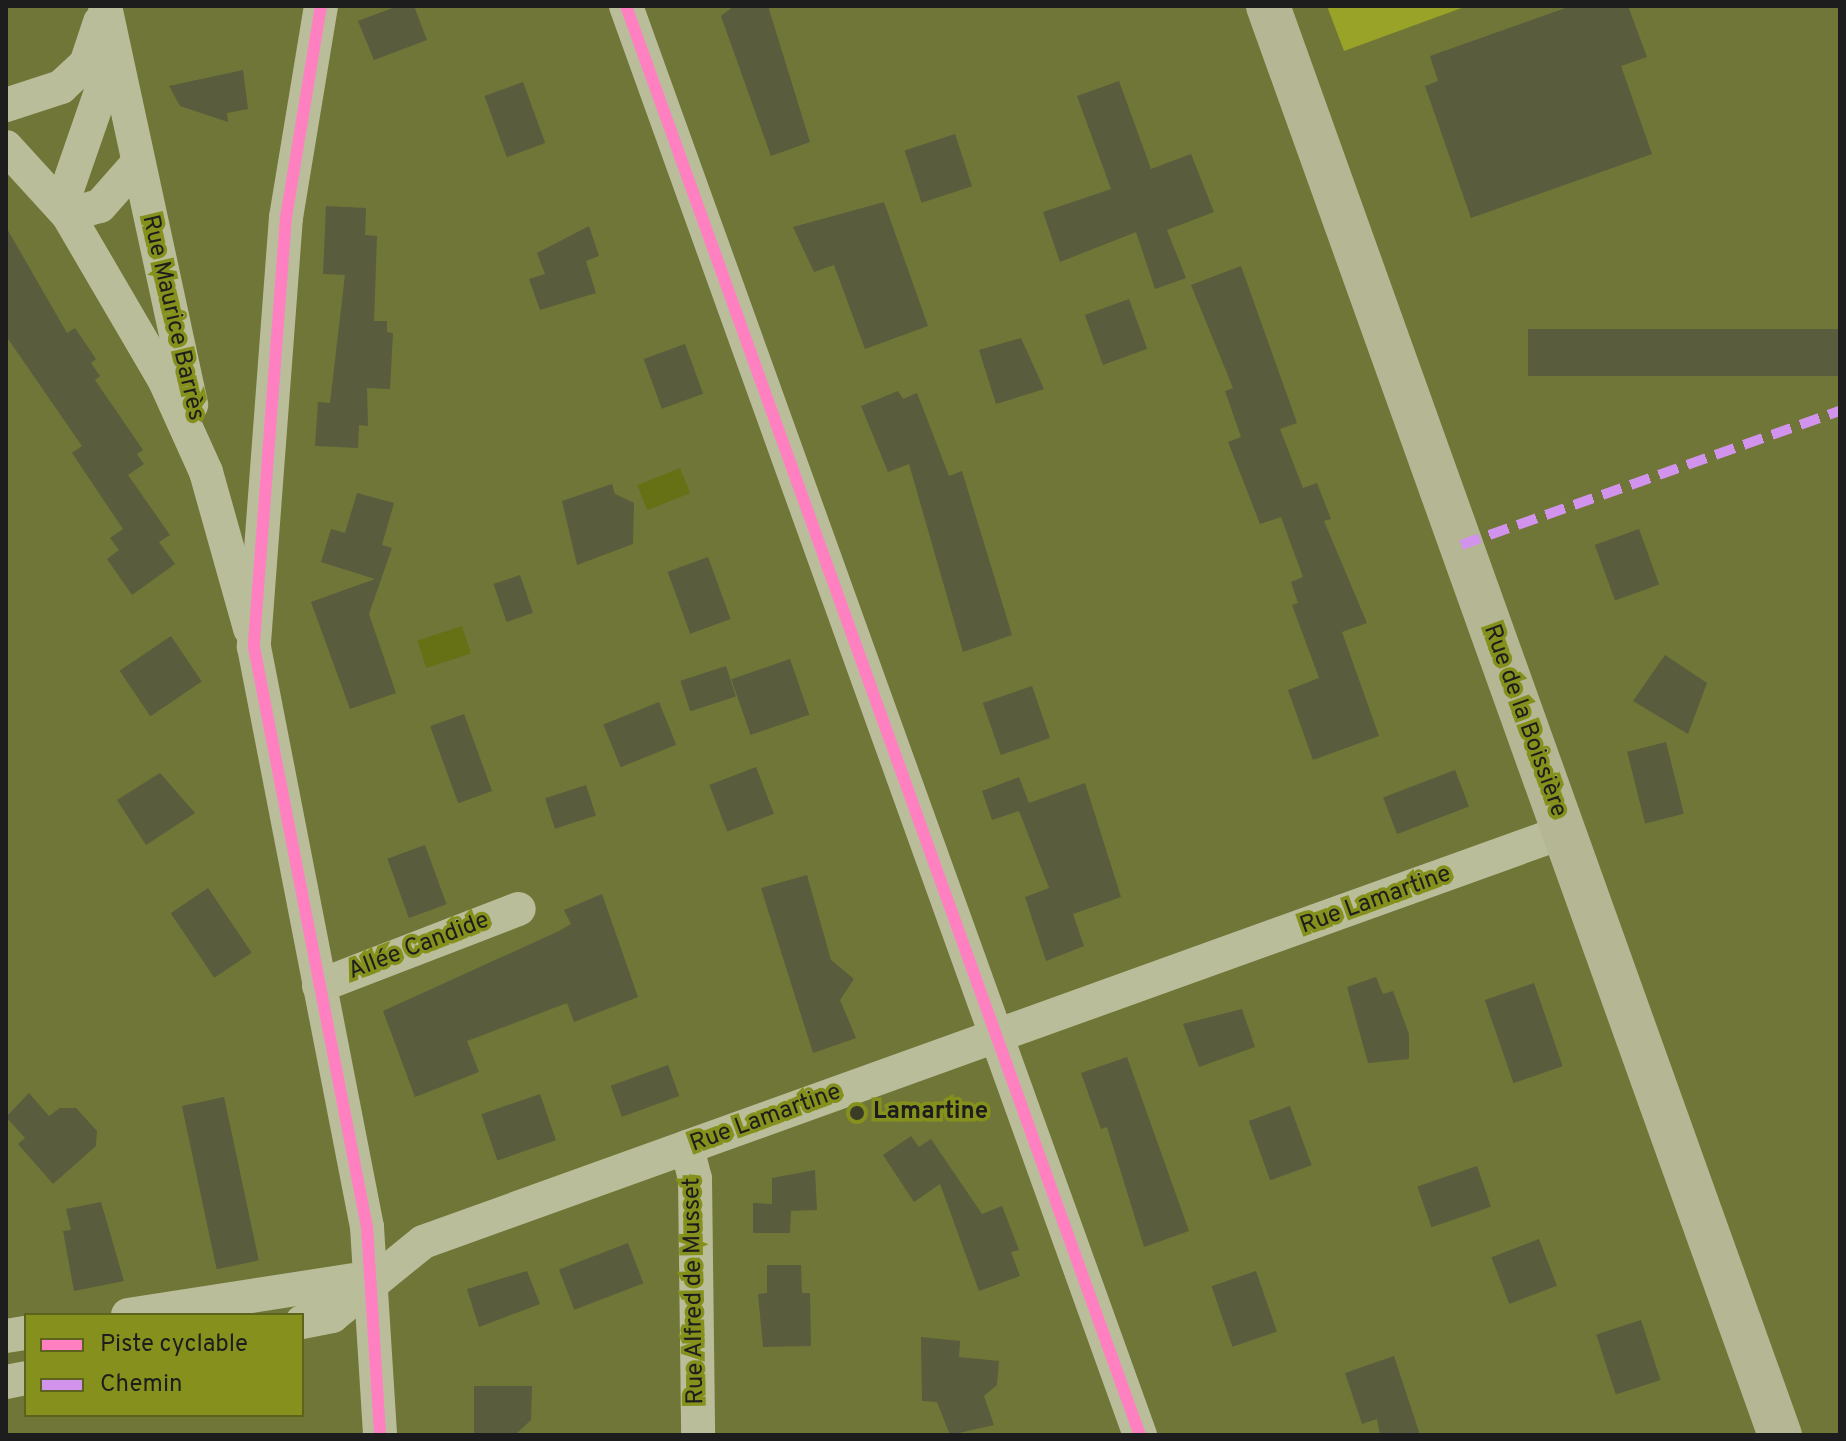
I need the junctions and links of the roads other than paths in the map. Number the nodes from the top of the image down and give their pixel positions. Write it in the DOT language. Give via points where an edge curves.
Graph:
graph roads {
  1 [pos="105,6"];
  2 [pos="321,6"];
  3 [pos="626,6"];
  4 [pos="1268,6"];
  5 [pos="112,60"];
  6 [pos="6,105"];
  7 [pos="6,147"];
  8 [pos="137,164"];
  9 [pos="65,211"];
  10 [pos="206,472"];
  11 [pos="254,647"];
  12 [pos="1563,832"];
  13 [pos="519,909"];
  14 [pos="319,986"];
  15 [pos="1000,1037"];
  16 [pos="687,1147"];
  17 [pos="374,1276"];
  18 [pos="240,1306"];
  19 [pos="153,1313"];
  20 [pos="304,1322"];
  21 [pos="380,1435"];
  22 [pos="698,1435"];
  23 [pos="1140,1435"];
  24 [pos="1780,1435"];
  1 -- 5 [label="street, Rue Maurice Barrès"];
  1 -- 6 [label="street, Rue Maurice Barrès" via="86,64 61,87"];
  2 -- 11 [label="street" via="286,217"];
  3 -- 15 [label="street"];
  4 -- 12 [label="main road, Rue de la Boissière"];
  5 -- 8 [label="street, Rue Maurice Barrès"];
  5 -- 9 [label="street, Rue Maurice Barrès"];
  7 -- 9 [label="street"];
  8 -- 9 [label="street, Rue Maurice Barrès" via="100,206"];
  8 -- 10 [label="street, Rue Maurice Barrès"];
  9 -- 10 [label="street" via="127,310"];
  10 -- 11 [label="street"];
  11 -- 14 [label="street"];
  12 -- 15 [label="street, Rue Lamartine"];
  12 -- 24 [label="main road, Rue de la Boissière"];
  13 -- 14 [label="street, Allée Candide"];
  14 -- 17 [label="street"];
  15 -- 16 [label="street, Rue Lamartine"];
  15 -- 23 [label="street"];
  16 -- 17 [label="street, Rue Lamartine" via="423,1242"];
  16 -- 22 [label="street, Rue Alfred de Musset" via="695,1178"];
  17 -- 18 [label="street"];
  17 -- 20 [label="street, Rue Lamartine" via="332,1316"];
  17 -- 21 [label="street"];
  18 -- 19 [label="street"];
}
